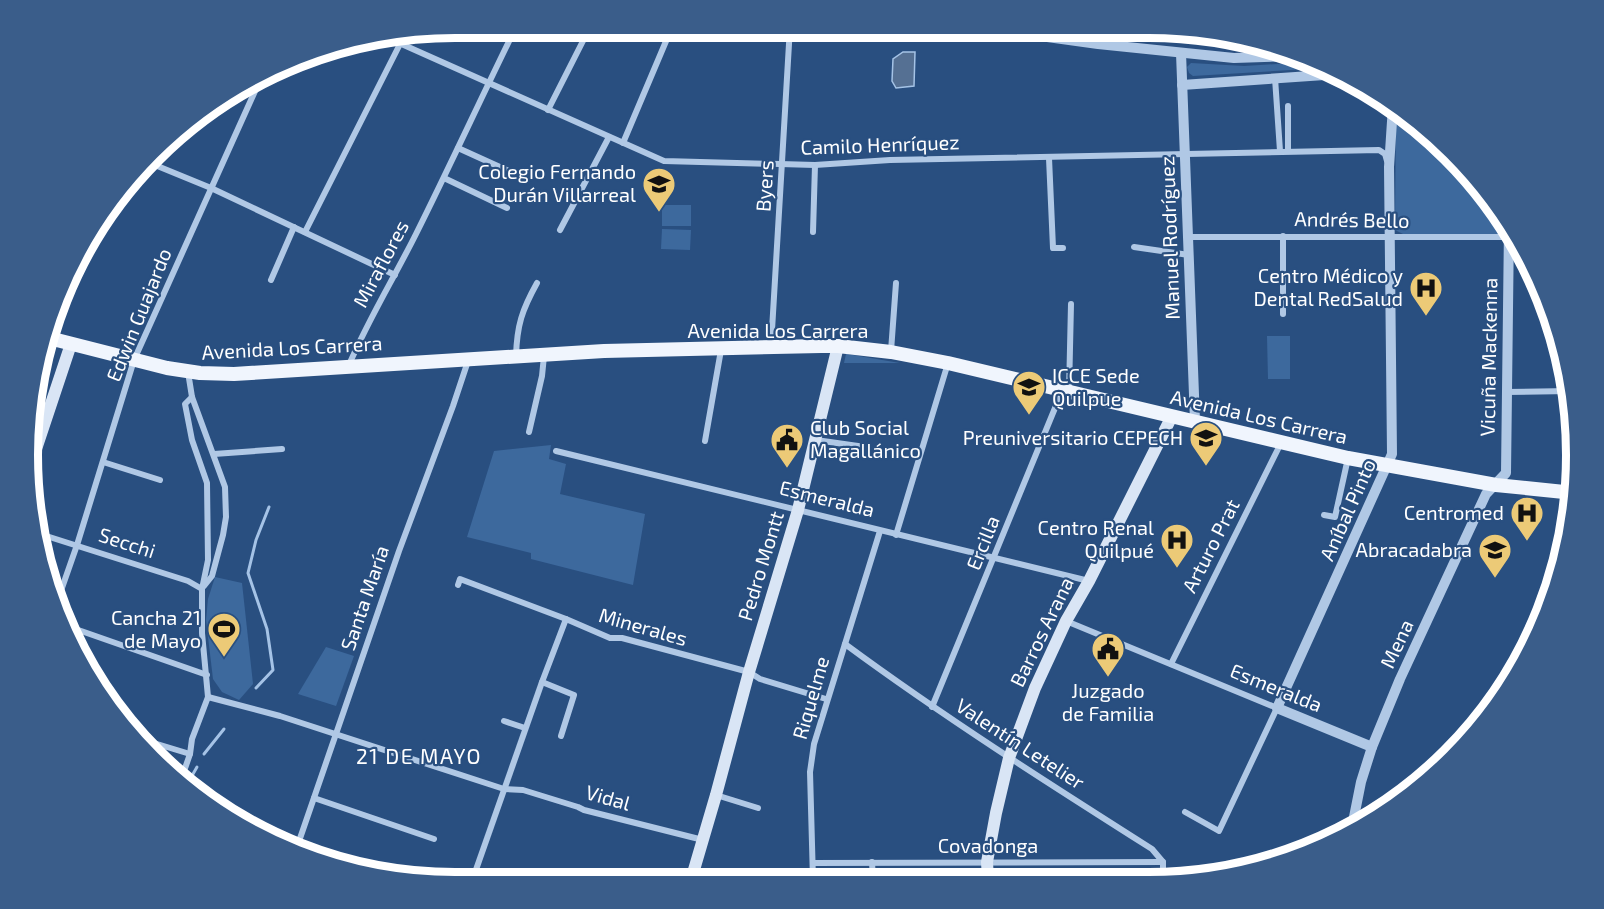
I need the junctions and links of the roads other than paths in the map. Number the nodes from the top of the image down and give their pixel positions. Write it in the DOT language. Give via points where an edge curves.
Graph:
graph roads {
  1 [pos="511,38"];
  2 [pos="584,38"];
  3 [pos="667,38"];
  4 [pos="789,38"];
  5 [pos="1055,38"];
  6 [pos="396,42"];
  7 [pos="400,44"];
  8 [pos="1181,53"];
  9 [pos="1273,57"];
  10 [pos="1322,75"];
  11 [pos="1275,78"];
  12 [pos="489,82"];
  13 [pos="1182,85"];
  14 [pos="256,88"];
  15 [pos="1288,106"];
  16 [pos="548,110"];
  17 [pos="1392,116"];
  18 [pos="609,137"];
  19 [pos="623,143"];
  20 [pos="458,148"];
  21 [pos="1280,151"];
  22 [pos="1288,151"];
  23 [pos="1185,154"];
  24 [pos="1049,158"];
  25 [pos="156,164"];
  26 [pos="782,164"];
  27 [pos="815,165"];
  28 [pos="1389,167"];
  29 [pos="513,173"];
  30 [pos="444,178"];
  31 [pos="211,188"];
  32 [pos="507,208"];
  33 [pos="294,227"];
  34 [pos="560,230"];
  35 [pos="305,232"];
  36 [pos="813,232"];
  37 [pos="1503,234"];
  38 [pos="1283,236"];
  39 [pos="1189,237"];
  40 [pos="1389,237"];
  41 [pos="1511,245"];
  42 [pos="1134,247"];
  43 [pos="1063,248"];
  44 [pos="1189,255"];
  45 [pos="395,275"];
  46 [pos="271,280"];
  47 [pos="537,283"];
  48 [pos="896,283"];
  49 [pos="1071,304"];
  50 [pos="1283,314"];
  51 [pos="54,339"];
  52 [pos="71,344"];
  53 [pos="838,346"];
  54 [pos="771,347"];
  55 [pos="721,349"];
  56 [pos="891,352"];
  57 [pos="544,355"];
  58 [pos="516,357"];
  59 [pos="468,359"];
  60 [pos="134,360"];
  61 [pos="948,363"];
  62 [pos="349,366"];
  63 [pos="188,371"];
  64 [pos="1561,391"];
  65 [pos="1065,392"];
  66 [pos="1505,392"];
  67 [pos="192,397"];
  68 [pos="1172,416"];
  69 [pos="1195,421"];
  70 [pos="529,432"];
  71 [pos="816,440"];
  72 [pos="705,441"];
  73 [pos="38,443"];
  74 [pos="1281,443"];
  75 [pos="282,449"];
  76 [pos="556,451"];
  77 [pos="214,454"];
  78 [pos="855,456"];
  79 [pos="1348,458"];
  80 [pos="103,462"];
  81 [pos="1388,465"];
  82 [pos="160,480"];
  83 [pos="1496,485"];
  84 [pos="1565,492"];
  85 [pos="798,510"];
  86 [pos="1324,515"];
  87 [pos="880,531"];
  88 [pos="896,535"];
  89 [pos="46,536"];
  90 [pos="77,545"];
  91 [pos="994,558"];
  92 [pos="1089,581"];
  93 [pos="458,585"];
  94 [pos="202,589"];
  95 [pos="61,591"];
  96 [pos="566,619"];
  97 [pos="1066,621"];
  98 [pos="76,629"];
  99 [pos="844,644"];
  100 [pos="1171,664"];
  101 [pos="749,672"];
  102 [pos="207,675"];
  103 [pos="542,682"];
  104 [pos="208,697"];
  105 [pos="826,699"];
  106 [pos="932,706"];
  107 [pos="1277,708"];
  108 [pos="504,721"];
  109 [pos="525,728"];
  110 [pos="336,734"];
  111 [pos="561,736"];
  112 [pos="155,743"];
  113 [pos="1372,747"];
  114 [pos="190,754"];
  115 [pos="1008,758"];
  116 [pos="184,771"];
  117 [pos="504,789"];
  118 [pos="716,795"];
  119 [pos="314,798"];
  120 [pos="758,808"];
  121 [pos="1185,812"];
  122 [pos="1355,818"];
  123 [pos="434,838"];
  124 [pos="703,840"];
  125 [pos="299,842"];
  126 [pos="872,862"];
  127 [pos="987,862"];
  128 [pos="1163,862"];
  129 [pos="813,863"];
  130 [pos="475,872"];
  131 [pos="693,872"];
  132 [pos="813,872"];
  133 [pos="873,872"];
  134 [pos="988,872"];
  135 [pos="1163,872"];
  1 -- 12 [label="street, Miraflores"];
  2 -- 16 [label="street"];
  3 -- 19 [label="street"];
  4 -- 26 [label="street, Byers"];
  5 -- 8 [label="street"];
  6 -- 7 [label="street, Camilo Henríquez"];
  7 -- 12 [label="street, Camilo Henríquez"];
  7 -- 35 [label="street"];
  8 -- 9 [label="street"];
  8 -- 13 [label="street, Manuel Rodríguez"];
  10 -- 11 [label="street"];
  11 -- 13 [label="street"];
  11 -- 21 [label="street"];
  12 -- 16 [label="street, Camilo Henríquez"];
  12 -- 20 [label="street, Miraflores"];
  13 -- 23 [label="street, Manuel Rodríguez"];
  14 -- 31 [label="street, Edwin Guajardo"];
  15 -- 22 [label="street"];
  16 -- 18 [label="street, Camilo Henríquez"];
  17 -- 28 [label="street, Aníbal Pinto"];
  18 -- 19 [label="street, Camilo Henríquez"];
  18 -- 34 [label="street"];
  19 -- 26 [label="street, Camilo Henríquez" via="664,161"];
  20 -- 29 [label="street"];
  20 -- 30 [label="street, Miraflores"];
  21 -- 22 [label="street, Camilo Henríquez"];
  21 -- 23 [label="street, Camilo Henríquez"];
  22 -- 28 [label="street, Camilo Henríquez" via="1378,150"];
  23 -- 24 [label="street, Camilo Henríquez"];
  23 -- 39 [label="street, Manuel Rodríguez"];
  24 -- 27 [label="street, Camilo Henríquez"];
  24 -- 43 [label="street" via="1053,248"];
  25 -- 31 [label="street"];
  26 -- 27 [label="street, Camilo Henríquez"];
  26 -- 54 [label="street, Byers"];
  27 -- 36 [label="street"];
  28 -- 40 [label="street, Aníbal Pinto"];
  30 -- 32 [label="street"];
  30 -- 45 [label="street, Miraflores"];
  31 -- 33 [label="street"];
  31 -- 60 [label="street, Edwin Guajardo"];
  33 -- 35 [label="street"];
  33 -- 46 [label="street"];
  35 -- 45 [label="street"];
  37 -- 40 [label="street, Andrés Bello"];
  38 -- 39 [label="street, Andrés Bello"];
  38 -- 40 [label="street, Andrés Bello"];
  38 -- 50 [label="street"];
  39 -- 44 [label="street, Manuel Rodríguez"];
  40 -- 81 [label="street, Aníbal Pinto" via="1392,454"];
  41 -- 66 [label="street, Vicuña Mackenna"];
  42 -- 44 [label="street"];
  44 -- 69 [label="street, Manuel Rodríguez"];
  45 -- 62 [label="street, Miraflores"];
  47 -- 58 [label="street" via="521,314"];
  48 -- 56 [label="street"];
  49 -- 65 [label="street"];
  51 -- 52 [label="main road, Avenida Los Carrera"];
  52 -- 60 [label="main road, Avenida Los Carrera"];
  52 -- 73 [label="main road"];
  53 -- 54 [label="main road, Avenida Los Carrera"];
  53 -- 56 [label="main road, Avenida Los Carrera"];
  53 -- 71 [label="main road, Pedro Montt"];
  54 -- 55 [label="main road, Avenida Los Carrera"];
  55 -- 57 [label="main road, Avenida Los Carrera"];
  55 -- 72 [label="street"];
  56 -- 61 [label="main road, Avenida Los Carrera"];
  57 -- 58 [label="main road, Avenida Los Carrera"];
  57 -- 70 [label="street"];
  58 -- 59 [label="main road, Avenida Los Carrera"];
  59 -- 62 [label="main road, Avenida Los Carrera"];
  59 -- 110 [label="street, Santa María"];
  60 -- 63 [label="main road, Avenida Los Carrera"];
  60 -- 80 [label="street, Edwin Guajardo"];
  61 -- 65 [label="main road, Avenida Los Carrera"];
  61 -- 88 [label="street"];
  62 -- 63 [label="main road, Avenida Los Carrera" via="234,374"];
  63 -- 67 [label="street"];
  64 -- 66 [label="street"];
  65 -- 68 [label="main road, Avenida Los Carrera"];
  65 -- 91 [label="street, Ercilla"];
  66 -- 83 [label="street, Vicuña Mackenna" via="1506,473"];
  67 -- 77 [label="street"];
  67 -- 94 [label="street" via="185,404 207,483 208,560"];
  68 -- 69 [label="main road, Avenida Los Carrera"];
  68 -- 92 [label="main road, Barros Arana"];
  69 -- 74 [label="main road, Avenida Los Carrera"];
  71 -- 78 [label="street" via="858,446"];
  71 -- 85 [label="main road, Pedro Montt"];
  74 -- 79 [label="main road, Avenida Los Carrera"];
  74 -- 100 [label="street, Arturo Prat"];
  75 -- 77 [label="street"];
  76 -- 85 [label="street, Esmeralda"];
  77 -- 94 [label="street" via="225,487 226,517 212,576"];
  79 -- 81 [label="main road, Avenida Los Carrera"];
  79 -- 86 [label="street" via="1335,517"];
  80 -- 82 [label="street"];
  80 -- 90 [label="street, Edwin Guajardo"];
  81 -- 83 [label="main road, Avenida Los Carrera"];
  81 -- 107 [label="street, Aníbal Pinto"];
  83 -- 84 [label="main road, Avenida Los Carrera"];
  83 -- 113 [label="street, Mena" via="1485,497"];
  85 -- 87 [label="street, Esmeralda"];
  85 -- 101 [label="main road, Pedro Montt"];
  87 -- 88 [label="street, Esmeralda"];
  87 -- 99 [label="street, Riquelme"];
  88 -- 91 [label="street, Esmeralda"];
  89 -- 90 [label="street, Secchi"];
  90 -- 94 [label="street, Secchi"];
  90 -- 95 [label="street, Edwin Guajardo"];
  91 -- 92 [label="street, Esmeralda"];
  91 -- 106 [label="street, Ercilla"];
  92 -- 97 [label="main road, Barros Arana"];
  93 -- 96 [label="street, Minerales" via="460,579"];
  94 -- 102 [label="street"];
  96 -- 101 [label="street, Minerales" via="609,638 622,638"];
  96 -- 103 [label="street"];
  97 -- 100 [label="street, Esmeralda"];
  97 -- 115 [label="main road, Barros Arana"];
  98 -- 102 [label="street"];
  99 -- 105 [label="street, Riquelme"];
  99 -- 106 [label="street, Valentín Letelier"];
  100 -- 107 [label="street, Esmeralda"];
  101 -- 105 [label="street, Minerales" via="760,680"];
  101 -- 118 [label="main road, Pedro Montt"];
  102 -- 104 [label="street"];
  103 -- 109 [label="street"];
  103 -- 111 [label="street" via="574,694"];
  104 -- 110 [label="street, Vidal"];
  104 -- 114 [label="street"];
  105 -- 129 [label="street, Riquelme" via="810,772"];
  106 -- 115 [label="street, Valentín Letelier"];
  107 -- 113 [label="street, Esmeralda"];
  107 -- 121 [label="street, Aníbal Pinto" via="1219,831"];
  108 -- 109 [label="street"];
  109 -- 117 [label="street"];
  110 -- 117 [label="street, Vidal"];
  110 -- 119 [label="street, Santa María"];
  112 -- 114 [label="street"];
  113 -- 122 [label="street, Mena"];
  114 -- 116 [label="street"];
  115 -- 127 [label="main road, Barros Arana"];
  115 -- 128 [label="street, Valentín Letelier" via="1152,849"];
  117 -- 124 [label="street, Vidal" via="523,790"];
  117 -- 130 [label="street"];
  118 -- 120 [label="street"];
  118 -- 124 [label="main road, Pedro Montt"];
  119 -- 123 [label="street"];
  119 -- 125 [label="street, Santa María"];
  124 -- 131 [label="main road, Pedro Montt"];
  126 -- 127 [label="street, Covadonga"];
  126 -- 129 [label="street, Covadonga"];
  126 -- 133 [label="street"];
  127 -- 128 [label="street, Covadonga"];
  127 -- 134 [label="main road, Barros Arana"];
  128 -- 135 [label="street"];
  129 -- 132 [label="street, Riquelme"];
}
